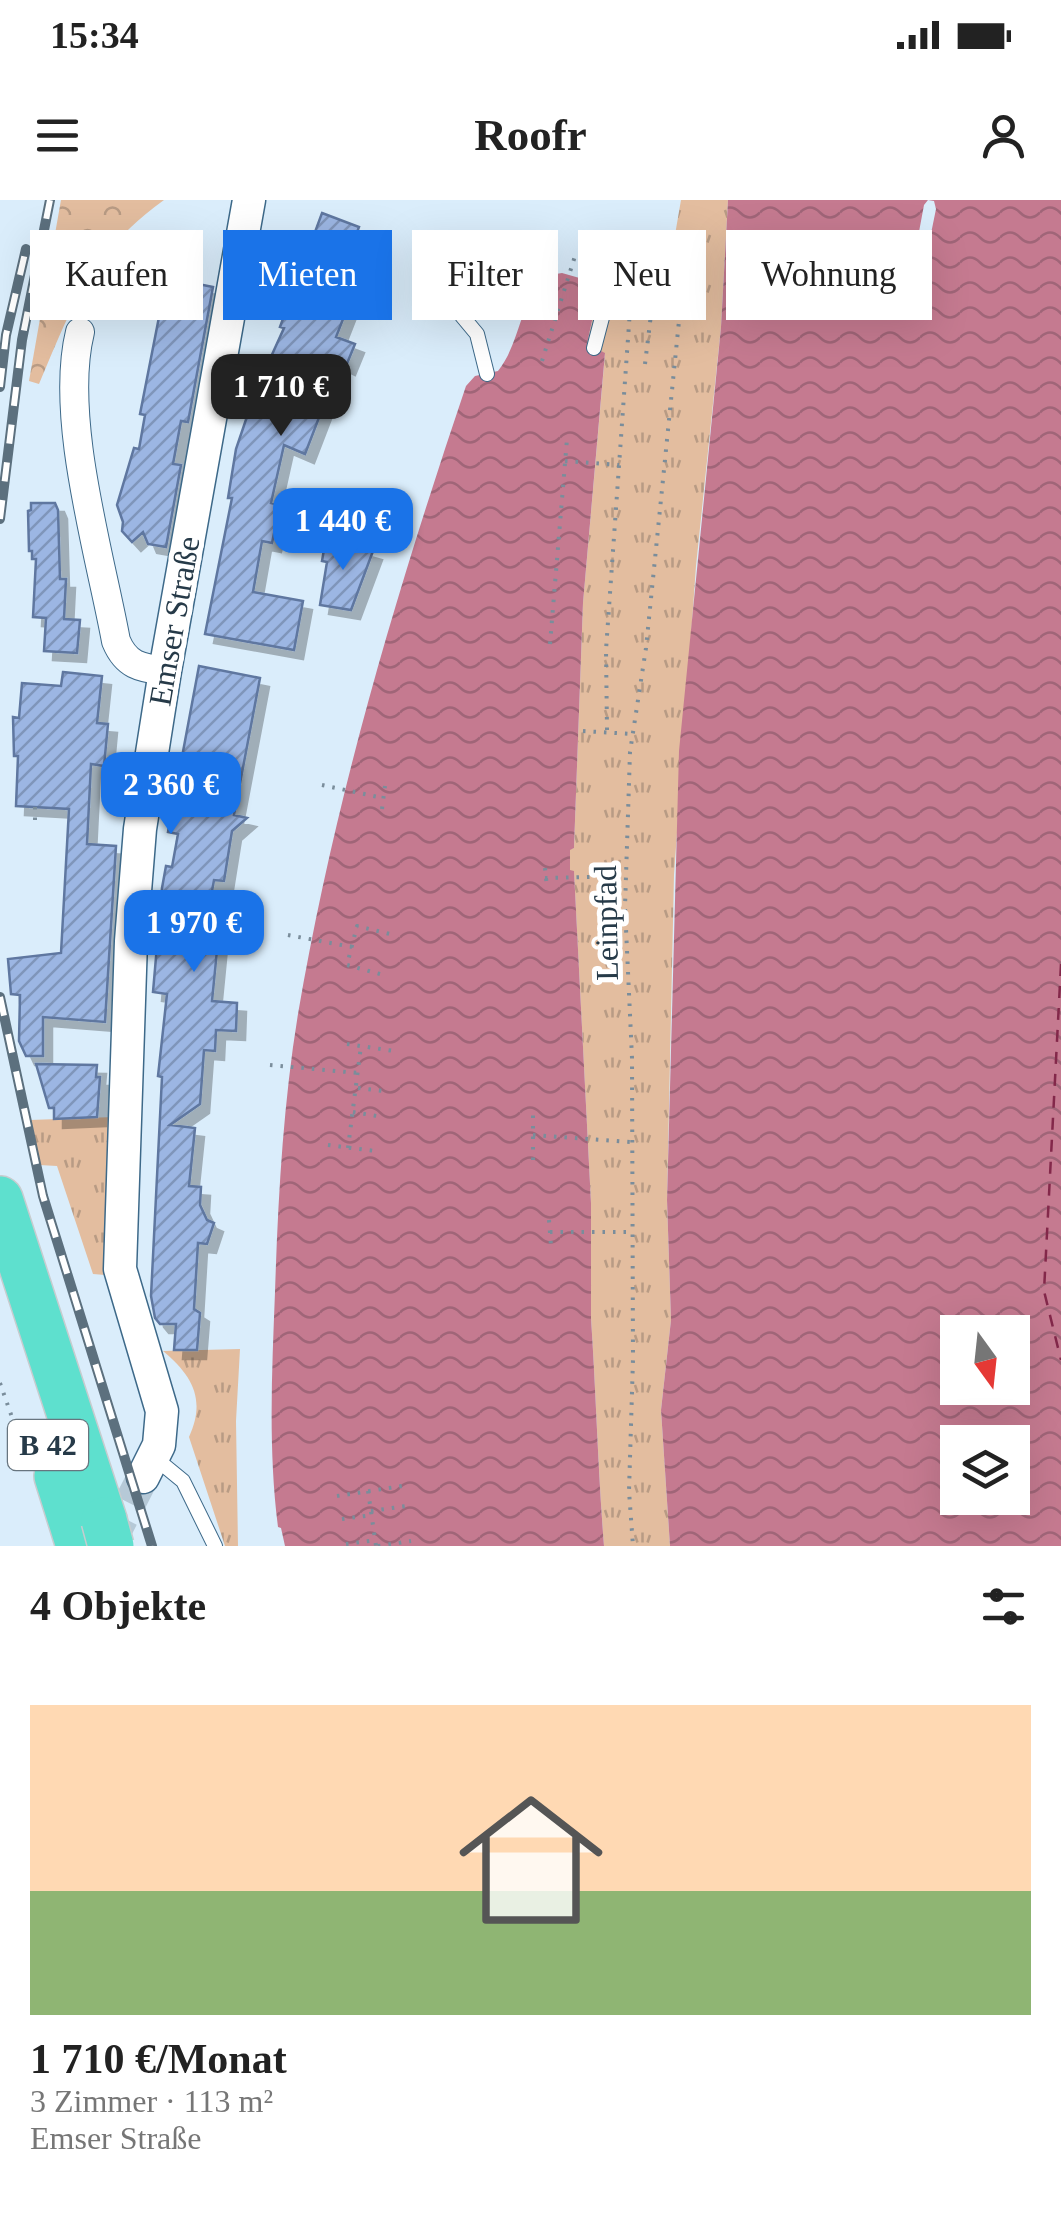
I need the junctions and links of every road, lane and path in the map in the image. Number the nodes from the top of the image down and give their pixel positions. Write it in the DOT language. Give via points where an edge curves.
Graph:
graph roads {
  1 [pos="249,200"];
  2 [pos="575,256"];
  3 [pos="465,320"];
  4 [pos="601,320"];
  5 [pos="629,320"];
  6 [pos="650,320"];
  7 [pos="678,320"];
  8 [pos="80,332"];
  9 [pos="594,348"];
  10 [pos="542,361"];
  11 [pos="645,364"];
  12 [pos="487,374"];
  13 [pos="567,438"];
  14 [pos="565,461"];
  15 [pos="619,465"];
  16 [pos="550,644"];
  17 [pos="164,671"];
  18 [pos="607,730"];
  19 [pos="584,731"];
  20 [pos="633,734"];
  21 [pos="322,785"];
  22 [pos="385,786"];
  23 [pos="383,798"];
  24 [pos="35,807"];
  25 [pos="382,809"];
  26 [pos="35,822"];
  27 [pos="545,868"];
  28 [pos="626,876"];
  29 [pos="546,878"];
  30 [pos="547,888"];
  31 [pos="390,934"];
  32 [pos="288,935"];
  33 [pos="352,948"];
  34 [pos="380,974"];
  35 [pos="347,1044"];
  36 [pos="361,1046"];
  37 [pos="394,1051"];
  38 [pos="270,1065"];
  39 [pos="358,1073"];
  40 [pos="356,1087"];
  41 [pos="383,1092"];
  42 [pos="353,1112"];
  43 [pos="533,1112"];
  44 [pos="378,1116"];
  45 [pos="533,1135"];
  46 [pos="632,1142"];
  47 [pos="328,1146"];
  48 [pos="348,1148"];
  49 [pos="374,1151"];
  50 [pos="533,1160"];
  51 [pos="0,1198"];
  52 [pos="549,1220"];
  53 [pos="550,1232"];
  54 [pos="631,1232"];
  55 [pos="551,1246"];
  56 [pos="0,1294"];
  57 [pos="148,1468"];
  58 [pos="402,1486"];
  59 [pos="368,1491"];
  60 [pos="338,1496"];
  61 [pos="406,1506"];
  62 [pos="371,1513"];
  63 [pos="342,1519"];
  64 [pos="98,1537"];
  65 [pos="411,1542"];
  66 [pos="346,1544"];
  67 [pos="377,1544"];
  68 [pos="215,1546"];
  69 [pos="633,1546"];
  1 -- 17 [label="street, Emser Straße"];
  2 -- 10 [label="path"];
  3 -- 12 [label="lane" via="477,334"];
  4 -- 9 [label="lane"];
  5 -- 15 [label="path"];
  6 -- 11 [label="path"];
  7 -- 20 [label="path, Leinpfad"];
  8 -- 17 [label="street" via="75,420 116,641 132,664"];
  13 -- 14 [label="path"];
  14 -- 15 [label="path"];
  14 -- 16 [label="path"];
  15 -- 18 [label="path"];
  17 -- 57 [label="street, Emser Straße" via="134,904 120,1268 162,1411 162,1433"];
  18 -- 19 [label="path"];
  18 -- 20 [label="path"];
  20 -- 28 [label="path, Leinpfad"];
  21 -- 23 [label="path"];
  22 -- 23 [label="path"];
  23 -- 25 [label="path"];
  24 -- 26 [label="path"];
  27 -- 29 [label="path"];
  28 -- 29 [label="path"];
  28 -- 46 [label="path, Leinpfad"];
  29 -- 30 [label="path"];
  31 -- 33 [label="path" via="358,926"];
  32 -- 33 [label="path"];
  33 -- 34 [label="path" via="347,965"];
  35 -- 36 [label="path"];
  36 -- 37 [label="path"];
  36 -- 39 [label="path"];
  38 -- 39 [label="path"];
  39 -- 40 [label="path"];
  40 -- 41 [label="path"];
  40 -- 42 [label="path"];
  42 -- 44 [label="path"];
  42 -- 48 [label="path"];
  43 -- 45 [label="path"];
  45 -- 46 [label="path"];
  45 -- 50 [label="path"];
  46 -- 54 [label="path, Leinpfad"];
  47 -- 48 [label="path"];
  48 -- 49 [label="path"];
  51 -- 64 [label="highway, B 42"];
  52 -- 53 [label="path"];
  53 -- 54 [label="path"];
  53 -- 55 [label="path"];
  54 -- 69 [label="path, Leinpfad"];
  56 -- 64 [label="highway, B 42"];
  57 -- 68 [label="lane, Emser Straße" via="183,1481"];
  58 -- 59 [label="path"];
  59 -- 60 [label="path"];
  59 -- 62 [label="path"];
  61 -- 62 [label="path"];
  62 -- 63 [label="path"];
  62 -- 67 [label="path"];
  65 -- 67 [label="path"];
  66 -- 67 [label="path"];
}
